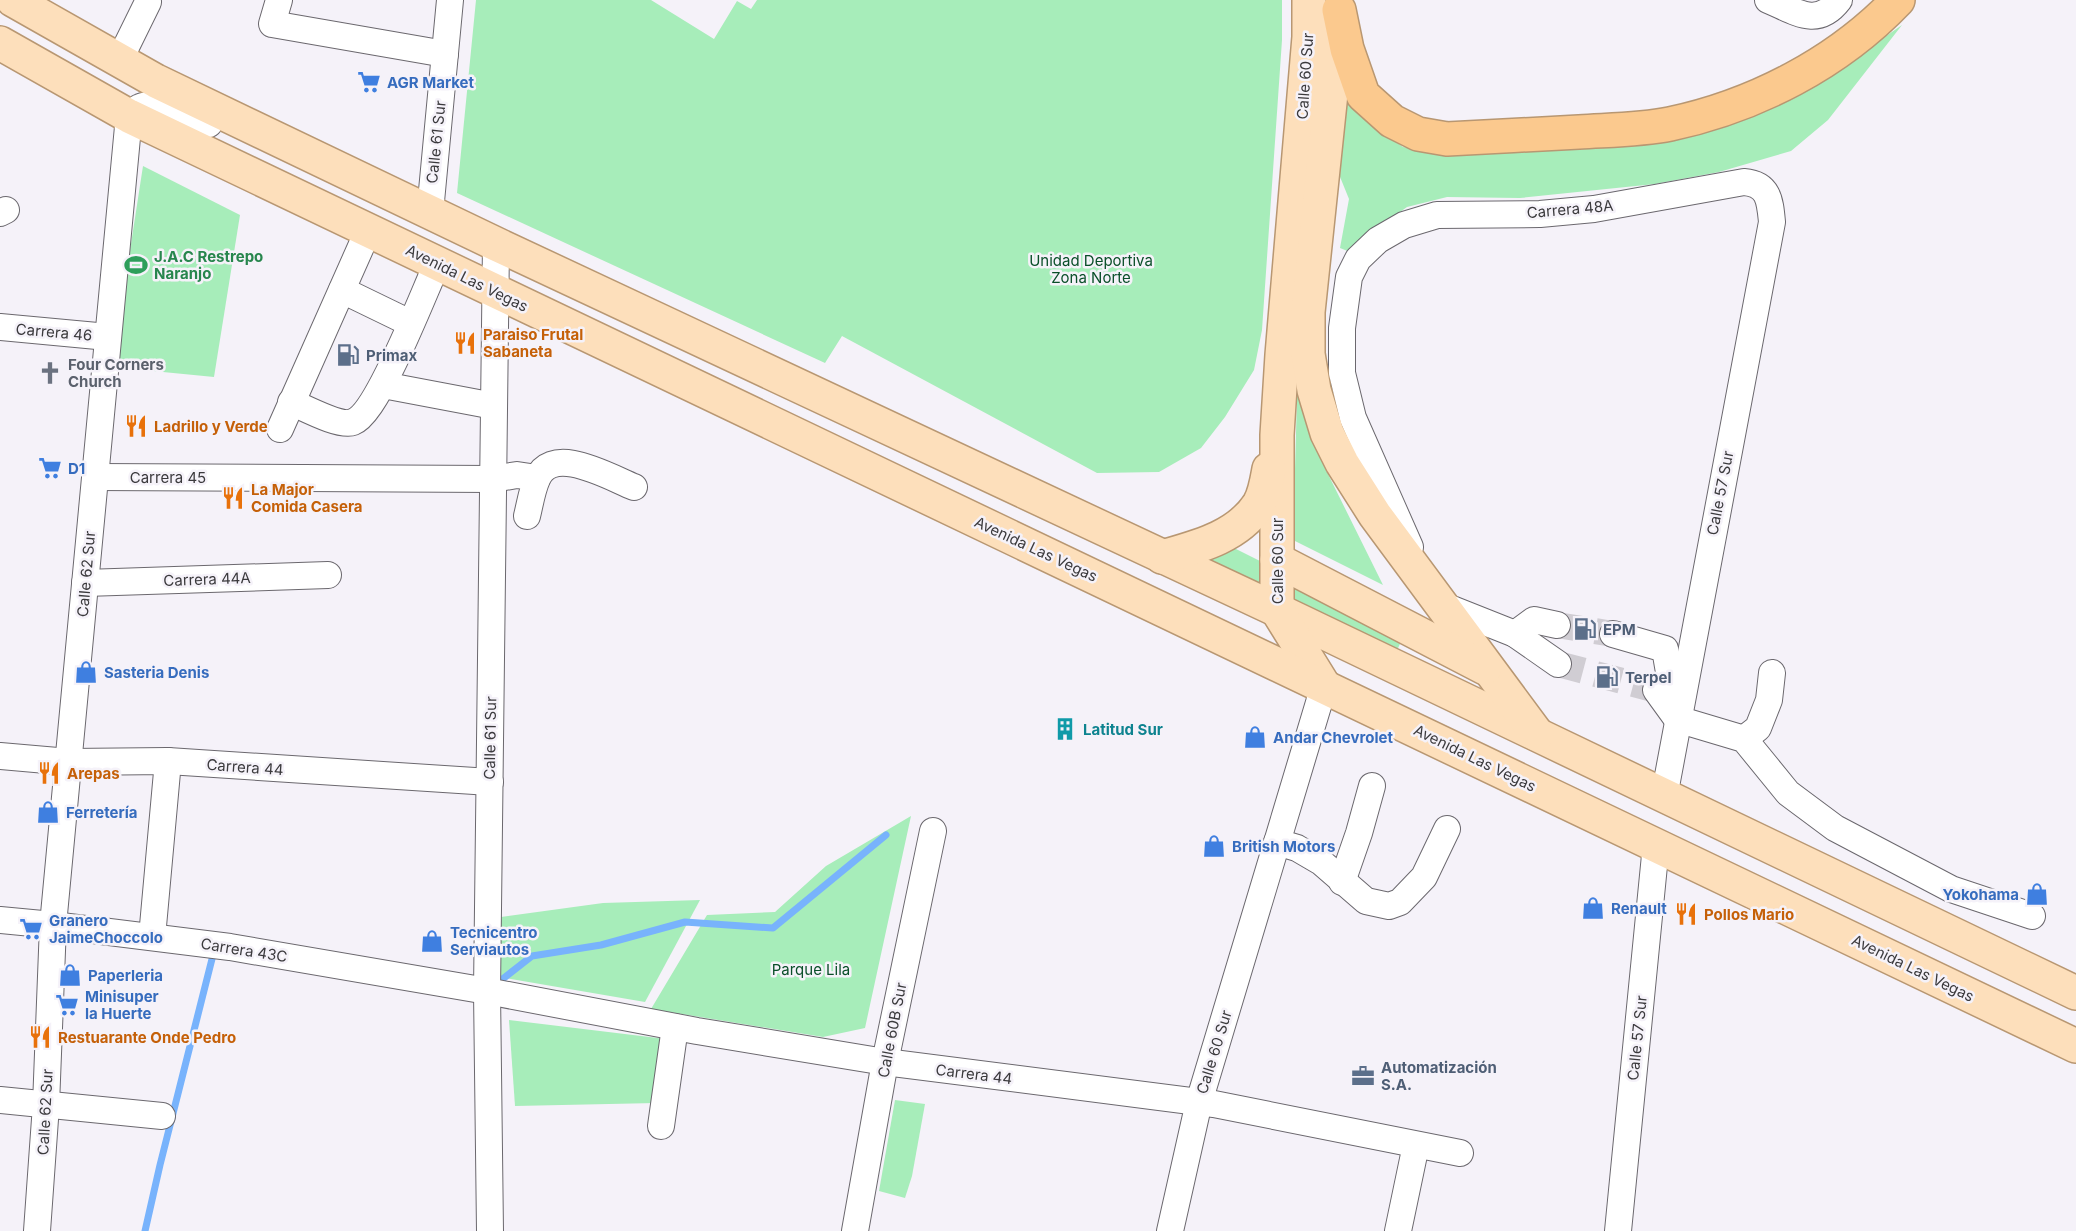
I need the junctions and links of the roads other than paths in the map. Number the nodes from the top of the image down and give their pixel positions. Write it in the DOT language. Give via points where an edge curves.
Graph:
graph roads {
  1 [pos="13,0"];
  2 [pos="279,0"];
  3 [pos="450,0"];
  4 [pos="1768,0"];
  5 [pos="1839,0"];
  6 [pos="1898,0"];
  7 [pos="148,2"];
  8 [pos="1329,3"];
  9 [pos="0,44"];
  10 [pos="445,54"];
  11 [pos="119,61"];
  12 [pos="129,116"];
  13 [pos="314,157"];
  14 [pos="1764,190"];
  15 [pos="430,212"];
  16 [pos="368,231"];
  17 [pos="1378,240"];
  18 [pos="496,244"];
  19 [pos="437,264"];
  20 [pos="342,290"];
  21 [pos="495,291"];
  22 [pos="410,323"];
  23 [pos="0,327"];
  24 [pos="108,337"];
  25 [pos="383,385"];
  26 [pos="291,402"];
  27 [pos="494,406"];
  28 [pos="280,429"];
  29 [pos="1277,435"];
  30 [pos="95,477"];
  31 [pos="537,478"];
  32 [pos="493,479"];
  33 [pos="634,487"];
  34 [pos="527,516"];
  35 [pos="1162,557"];
  36 [pos="1277,560"];
  37 [pos="1074,567"];
  38 [pos="328,575"];
  39 [pos="85,583"];
  40 [pos="1229,588"];
  41 [pos="1277,610"];
  42 [pos="1441,614"];
  43 [pos="1557,625"];
  44 [pos="1515,634"];
  45 [pos="1613,634"];
  46 [pos="1388,664"];
  47 [pos="1558,664"];
  48 [pos="1772,673"];
  49 [pos="1324,686"];
  50 [pos="1656,690"];
  51 [pos="1677,719"];
  52 [pos="1540,738"];
  53 [pos="1744,739"];
  54 [pos="0,756"];
  55 [pos="69,762"];
  56 [pos="168,762"];
  57 [pos="490,782"];
  58 [pos="1372,786"];
  59 [pos="1664,797"];
  60 [pos="1447,829"];
  61 [pos="933,831"];
  62 [pos="1277,842"];
  63 [pos="1656,845"];
  64 [pos="1342,882"];
  65 [pos="2032,916"];
  66 [pos="0,920"];
  67 [pos="53,925"];
  68 [pos="152,937"];
  69 [pos="488,991"];
  70 [pos="2076,993"];
  71 [pos="675,1027"];
  72 [pos="2076,1046"];
  73 [pos="885,1062"];
  74 [pos="0,1100"];
  75 [pos="1199,1102"];
  76 [pos="46,1105"];
  77 [pos="162,1116"];
  78 [pos="661,1126"];
  79 [pos="1416,1145"];
  80 [pos="1460,1153"];
  81 [pos="37,1231"];
  82 [pos="490,1231"];
  83 [pos="855,1231"];
  84 [pos="1170,1231"];
  85 [pos="1398,1231"];
  86 [pos="1618,1231"];
  1 -- 11 [label="main road"];
  2 -- 10 [label="street" via="272,24"];
  3 -- 10 [label="street, Calle 61 Sur"];
  4 -- 5 [label="street" via="1809,17 1825,14"];
  6 -- 8 [label="highway" via="1877,22 1827,59 1745,102 1708,114 1634,129 1448,139 1418,134 1392,122 1363,94"];
  7 -- 11 [label="street"];
  8 -- 29 [label="main road, Calle 60 Sur" via="1309,37"];
  8 -- 42 [label="main road, Calle 60 Sur" via="1308,312 1308,354 1314,390 1327,433 1342,463"];
  9 -- 12 [label="main road, Avenida Las Vegas"];
  10 -- 15 [label="street, Calle 61 Sur"];
  11 -- 13 [label="main road"];
  12 -- 13 [label="street" via="138,107 165,106 268,150"];
  12 -- 16 [label="main road, Avenida Las Vegas"];
  12 -- 24 [label="street, Calle 62 Sur"];
  13 -- 15 [label="main road"];
  14 -- 17 [label="street, Carrera 48A" via="1755,183 1744,182 1594,209 1540,214 1437,214 1404,225"];
  14 -- 51 [label="street, Calle 57 Sur" via="1772,222"];
  15 -- 18 [label="main road"];
  16 -- 19 [label="main road, Avenida Las Vegas"];
  16 -- 20 [label="street"];
  17 -- 42 [label="street, Calle 60 Sur" via="1359,259 1349,277 1342,327 1342,373 1353,418"];
  18 -- 21 [label="street, Calle 61 Sur"];
  18 -- 35 [label="main road"];
  19 -- 21 [label="main road, Avenida Las Vegas"];
  19 -- 22 [label="street"];
  20 -- 22 [label="street"];
  20 -- 26 [label="street"];
  21 -- 27 [label="street, Calle 61 Sur"];
  21 -- 37 [label="main road, Avenida Las Vegas"];
  22 -- 25 [label="street"];
  23 -- 24 [label="street, Carrera 46"];
  24 -- 30 [label="street, Calle 62 Sur"];
  25 -- 26 [label="street" via="363,416 351,423 339,422"];
  25 -- 27 [label="street"];
  26 -- 28 [label="street"];
  27 -- 32 [label="street, Calle 61 Sur"];
  29 -- 35 [label="main road" via="1265,490 1248,516 1224,535"];
  29 -- 36 [label="main road, Calle 60 Sur"];
  30 -- 32 [label="street, Carrera 45"];
  30 -- 39 [label="street, Calle 62 Sur"];
  31 -- 32 [label="street, Carrera 45" via="517,475"];
  31 -- 33 [label="street" via="544,467 572,462"];
  31 -- 34 [label="street"];
  32 -- 57 [label="street, Calle 61 Sur"];
  35 -- 40 [label="main road"];
  36 -- 41 [label="main road, Calle 60 Sur"];
  36 -- 42 [label="main road"];
  37 -- 40 [label="main road" via="1152,585 1214,609 1220,608"];
  37 -- 49 [label="main road, Avenida Las Vegas"];
  38 -- 39 [label="street, Carrera 44A"];
  39 -- 55 [label="street, Calle 62 Sur"];
  40 -- 41 [label="main road"];
  41 -- 46 [label="main road"];
  41 -- 49 [label="main road, Calle 60 Sur"];
  42 -- 44 [label="street"];
  42 -- 46 [label="main road"];
  42 -- 52 [label="main road, Calle 60 Sur"];
  43 -- 44 [label="street" via="1534,620"];
  44 -- 47 [label="street"];
  45 -- 51 [label="street" via="1665,649"];
  46 -- 49 [label="main road"];
  46 -- 52 [label="main road"];
  48 -- 53 [label="street" via="1769,700 1758,728"];
  49 -- 62 [label="street, Calle 60 Sur"];
  49 -- 63 [label="main road, Avenida Las Vegas"];
  50 -- 51 [label="street"];
  51 -- 53 [label="street"];
  51 -- 59 [label="street, Calle 57 Sur"];
  52 -- 59 [label="main road"];
  53 -- 65 [label="street" via="1788,793 1835,828 1951,889"];
  54 -- 55 [label="street, Carrera 44"];
  55 -- 56 [label="street, Carrera 44"];
  55 -- 67 [label="street, Calle 62 Sur"];
  56 -- 57 [label="street, Carrera 44" via="397,770"];
  56 -- 68 [label="street"];
  57 -- 69 [label="street, Calle 61 Sur"];
  58 -- 64 [label="street"];
  59 -- 70 [label="main road"];
  60 -- 64 [label="street" via="1424,877 1400,902 1389,906 1366,901"];
  61 -- 73 [label="street, Calle 60B Sur"];
  62 -- 64 [label="street" via="1321,862"];
  62 -- 75 [label="street, Calle 60 Sur"];
  63 -- 72 [label="main road, Avenida Las Vegas"];
  63 -- 86 [label="street, Calle 57 Sur"];
  66 -- 67 [label="street, Carrera 43C"];
  67 -- 68 [label="street, Carrera 43C"];
  67 -- 76 [label="street, Calle 62 Sur"];
  68 -- 69 [label="street, Carrera 43C"];
  69 -- 71 [label="street, Carrera 44"];
  69 -- 82 [label="street, Calle 61 Sur"];
  71 -- 73 [label="street, Carrera 44"];
  71 -- 78 [label="street"];
  73 -- 75 [label="street, Carrera 44"];
  73 -- 83 [label="street, Calle 60B Sur"];
  74 -- 76 [label="street"];
  75 -- 79 [label="street, Carrera 44"];
  75 -- 84 [label="street, Calle 60 Sur"];
  76 -- 77 [label="street"];
  76 -- 81 [label="street, Calle 62 Sur"];
  79 -- 80 [label="street, Carrera 44"];
  79 -- 85 [label="street"];
}
